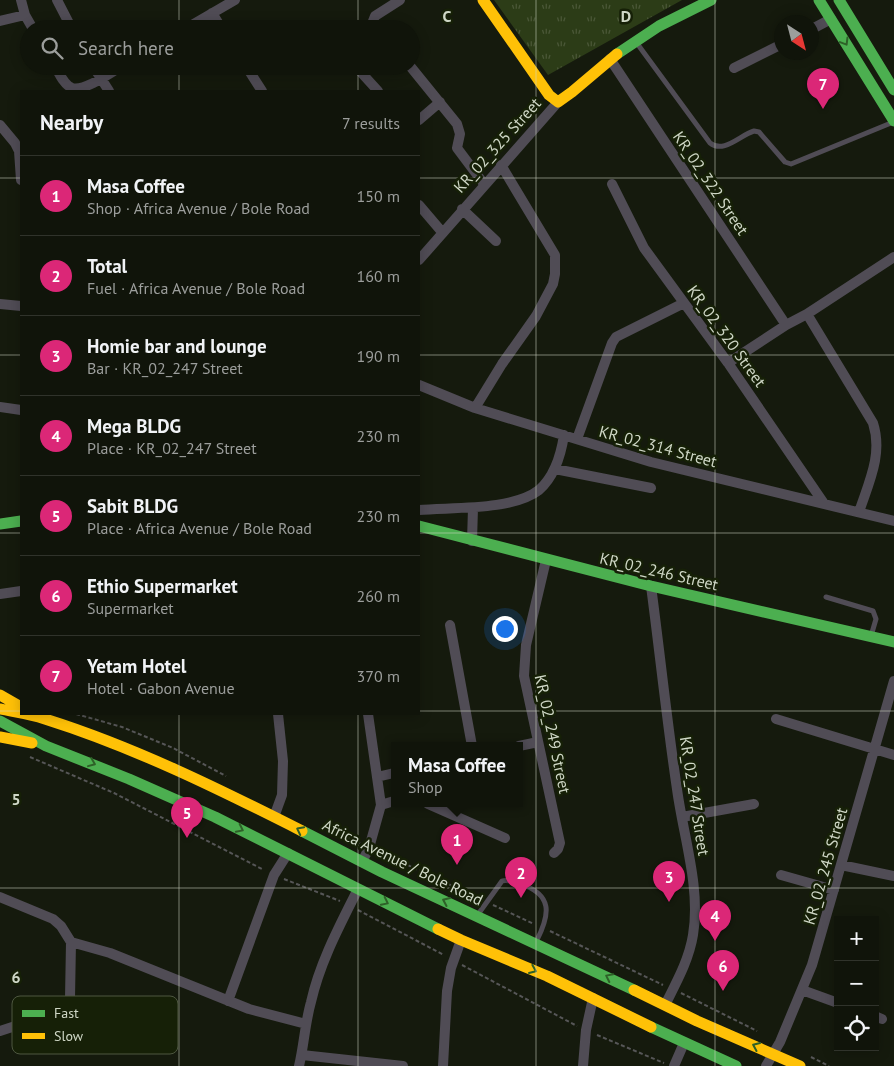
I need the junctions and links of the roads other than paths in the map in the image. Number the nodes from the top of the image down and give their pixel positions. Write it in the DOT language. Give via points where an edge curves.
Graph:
graph roads {
  1 [pos="21,0"];
  2 [pos="57,0"];
  3 [pos="234,0"];
  4 [pos="400,0"];
  5 [pos="483,0"];
  6 [pos="711,0"];
  7 [pos="819,0"];
  8 [pos="839,0"];
  9 [pos="212,13"];
  10 [pos="25,15"];
  11 [pos="831,19"];
  12 [pos="28,20"];
  13 [pos="67,20"];
  14 [pos="200,20"];
  15 [pos="216,20"];
  16 [pos="373,20"];
  17 [pos="0,21"];
  18 [pos="819,25"];
  19 [pos="635,41"];
  20 [pos="774,48"];
  21 [pos="610,59"];
  22 [pos="894,65"];
  23 [pos="734,68"];
  24 [pos="884,73"];
  25 [pos="61,75"];
  26 [pos="98,75"];
  27 [pos="107,75"];
  28 [pos="252,75"];
  29 [pos="363,75"];
  30 [pos="418,75"];
  31 [pos="100,79"];
  32 [pos="108,90"];
  33 [pos="261,90"];
  34 [pos="377,90"];
  35 [pos="894,90"];
  36 [pos="440,102"];
  37 [pos="558,102"];
  38 [pos="420,119"];
  39 [pos="894,121"];
  40 [pos="0,125"];
  41 [pos="501,165"];
  42 [pos="20,166"];
  43 [pos="484,184"];
  44 [pos="612,184"];
  45 [pos="420,206"];
  46 [pos="462,209"];
  47 [pos="442,232"];
  48 [pos="496,241"];
  49 [pos="894,257"];
  50 [pos="420,259"];
  51 [pos="684,303"];
  52 [pos="0,304"];
  53 [pos="20,306"];
  54 [pos="807,314"];
  55 [pos="786,325"];
  56 [pos="728,363"];
  57 [pos="420,385"];
  58 [pos="0,407"];
  59 [pos="475,408"];
  60 [pos="20,410"];
  61 [pos="564,435"];
  62 [pos="576,439"];
  63 [pos="555,469"];
  64 [pos="651,488"];
  65 [pos="822,502"];
  66 [pos="473,508"];
  67 [pos="420,510"];
  68 [pos="859,512"];
  69 [pos="20,521"];
  70 [pos="894,521"];
  71 [pos="0,524"];
  72 [pos="420,526"];
  73 [pos="472,541"];
  74 [pos="546,560"];
  75 [pos="651,586"];
  76 [pos="20,591"];
  77 [pos="0,594"];
  78 [pos="826,597"];
  79 [pos="450,624"];
  80 [pos="870,636"];
  81 [pos="894,642"];
  82 [pos="894,681"];
  83 [pos="0,695"];
  84 [pos="20,706"];
  85 [pos="0,709"];
  86 [pos="20,713"];
  87 [pos="278,715"];
  88 [pos="368,715"];
  89 [pos="38,716"];
  90 [pos="776,719"];
  91 [pos="0,721"];
  92 [pos="1,741"];
  93 [pos="471,742"];
  94 [pos="538,742"];
  95 [pos="523,745"];
  96 [pos="46,746"];
  97 [pos="874,748"];
  98 [pos="894,755"];
  99 [pos="391,774"];
  100 [pos="377,777"];
  101 [pos="391,802"];
  102 [pos="754,804"];
  103 [pos="381,805"];
  104 [pos="435,807"];
  105 [pos="274,817"];
  106 [pos="682,817"];
  107 [pos="505,838"];
  108 [pos="288,853"];
  109 [pos="554,854"];
  110 [pos="362,862"];
  111 [pos="841,865"];
  112 [pos="781,875"];
  113 [pos="894,876"];
  114 [pos="358,889"];
  115 [pos="834,890"];
  116 [pos="1,898"];
  117 [pos="477,915"];
  118 [pos="461,940"];
  119 [pos="71,942"];
  120 [pos="536,943"];
  121 [pos="802,990"];
  122 [pos="70,996"];
  123 [pos="593,998"];
  124 [pos="228,1001"];
  125 [pos="834,1002"];
  126 [pos="665,1005"];
  127 [pos="306,1024"];
  128 [pos="12,1027"];
  129 [pos="0,1031"];
  130 [pos="684,1043"];
  131 [pos="772,1054"];
  132 [pos="302,1055"];
  133 [pos="299,1066"];
  134 [pos="402,1066"];
  135 [pos="443,1066"];
  136 [pos="583,1066"];
  137 [pos="673,1066"];
  138 [pos="736,1066"];
  139 [pos="766,1066"];
  140 [pos="800,1066"];
  1 -- 10 [label="street"];
  2 -- 13 [label="street"];
  3 -- 9 [label="street"];
  4 -- 16 [label="street"];
  5 -- 37 [label="main road" via="549,95"];
  6 -- 19 [label="main road, KR_02_325 Street" via="655,27"];
  7 -- 11 [label="main road"];
  8 -- 24 [label="main road"];
  9 -- 14 [label="street"];
  9 -- 15 [label="street"];
  10 -- 12 [label="street"];
  10 -- 17 [label="street"];
  11 -- 18 [label="street"];
  11 -- 39 [label="main road, one-way"];
  19 -- 21 [label="main road, KR_02_325 Street"];
  19 -- 39 [label="lane" via="715,147 722,148 754,131 759,132 785,162 791,164"];
  20 -- 23 [label="street"];
  21 -- 37 [label="main road, KR_02_325 Street"];
  21 -- 55 [label="street, KR_02_322 Street"];
  22 -- 24 [label="street"];
  24 -- 35 [label="main road"];
  25 -- 31 [label="street" via="72,88 81,88"];
  26 -- 31 [label="street"];
  27 -- 31 [label="street"];
  28 -- 33 [label="street"];
  29 -- 34 [label="street"];
  30 -- 36 [label="street"];
  31 -- 32 [label="street"];
  36 -- 38 [label="street"];
  36 -- 43 [label="street" via="460,129 457,144 460,154"];
  37 -- 41 [label="street, KR_02_325 Street"];
  40 -- 42 [label="street" via="19,151"];
  41 -- 43 [label="street, KR_02_325 Street"];
  41 -- 59 [label="street" via="555,255 555,274 536,316"];
  43 -- 46 [label="street, KR_02_325 Street"];
  44 -- 51 [label="street, KR_02_320 Street" via="644,248"];
  45 -- 47 [label="street"];
  46 -- 47 [label="street, KR_02_325 Street"];
  46 -- 48 [label="street"];
  47 -- 50 [label="street, KR_02_325 Street"];
  49 -- 54 [label="street"];
  51 -- 56 [label="street, KR_02_320 Street"];
  51 -- 62 [label="street" via="616,337"];
  52 -- 53 [label="street"];
  54 -- 55 [label="street"];
  54 -- 68 [label="street" via="873,423 877,435 876,455"];
  55 -- 56 [label="street"];
  56 -- 65 [label="street, KR_02_320 Street"];
  57 -- 59 [label="street, KR_02_314 Street"];
  58 -- 60 [label="street"];
  59 -- 61 [label="street, KR_02_314 Street"];
  61 -- 62 [label="street, KR_02_314 Street"];
  61 -- 63 [label="street"];
  62 -- 65 [label="street, KR_02_314 Street" via="652,462"];
  63 -- 64 [label="street"];
  63 -- 66 [label="street" via="546,482 530,495"];
  65 -- 68 [label="street, KR_02_314 Street"];
  66 -- 67 [label="street"];
  66 -- 73 [label="street"];
  68 -- 70 [label="street, KR_02_314 Street"];
  69 -- 71 [label="main road"];
  72 -- 73 [label="main road, KR_02_246 Street"];
  73 -- 74 [label="main road, KR_02_246 Street"];
  74 -- 75 [label="main road, KR_02_246 Street"];
  74 -- 94 [label="street, KR_02_249 Street" via="526,645 524,676"];
  75 -- 80 [label="main road, KR_02_246 Street"];
  75 -- 106 [label="street, KR_02_247 Street"];
  76 -- 77 [label="street"];
  78 -- 80 [label="lane" via="873,611 876,619"];
  79 -- 93 [label="street"];
  80 -- 81 [label="main road, KR_02_246 Street"];
  82 -- 97 [label="street, KR_02_245 Street"];
  83 -- 84 [label="main road"];
  85 -- 86 [label="main road, Africa Avenue / Bole Road"];
  87 -- 105 [label="street" via="283,762 282,795"];
  88 -- 100 [label="street"];
  89 -- 105 [label="main road, Africa Avenue / Bole Road" via="130,749"];
  90 -- 97 [label="street"];
  91 -- 96 [label="main road"];
  92 -- 96 [label="main road"];
  94 -- 95 [label="street"];
  94 -- 109 [label="street, KR_02_249 Street" via="560,843"];
  96 -- 108 [label="main road, one-way" via="215,817"];
  97 -- 98 [label="street"];
  97 -- 111 [label="street, KR_02_245 Street"];
  99 -- 100 [label="street"];
  100 -- 103 [label="street"];
  101 -- 103 [label="street"];
  102 -- 106 [label="street"];
  103 -- 110 [label="street"];
  104 -- 107 [label="street"];
  110 -- 105 [label="main road, Africa Avenue / Bole Road, one-way"];
  106 -- 126 [label="street, KR_02_247 Street" via="692,873 693,935 686,961"];
  108 -- 114 [label="main road"];
  108 -- 124 [label="street" via="274,875"];
  117 -- 110 [label="main road, Africa Avenue / Bole Road, one-way"];
  111 -- 113 [label="street"];
  111 -- 115 [label="street, KR_02_245 Street"];
  112 -- 115 [label="street"];
  114 -- 118 [label="main road, one-way"];
  114 -- 127 [label="street" via="316,984"];
  115 -- 121 [label="street, KR_02_245 Street"];
  116 -- 119 [label="street" via="53,920"];
  117 -- 120 [label="main road, Africa Avenue / Bole Road"];
  117 -- 120 [label="lane" via="502,881 524,885 546,901 544,928"];
  118 -- 123 [label="main road, one-way"];
  118 -- 135 [label="street" via="447,991"];
  119 -- 122 [label="street"];
  119 -- 124 [label="street" via="110,953"];
  126 -- 120 [label="main road, Africa Avenue / Bole Road, one-way"];
  121 -- 125 [label="street"];
  121 -- 131 [label="street, KR_02_245 Street"];
  123 -- 130 [label="main road"];
  123 -- 136 [label="street"];
  124 -- 127 [label="street"];
  131 -- 126 [label="main road, Africa Avenue / Bole Road, one-way"];
  127 -- 132 [label="street"];
  128 -- 129 [label="street"];
  130 -- 137 [label="street"];
  130 -- 138 [label="main road"];
  131 -- 139 [label="street, KR_02_245 Street"];
  131 -- 140 [label="main road, Africa Avenue / Bole Road"];
  132 -- 133 [label="street"];
  132 -- 134 [label="street"];
}
